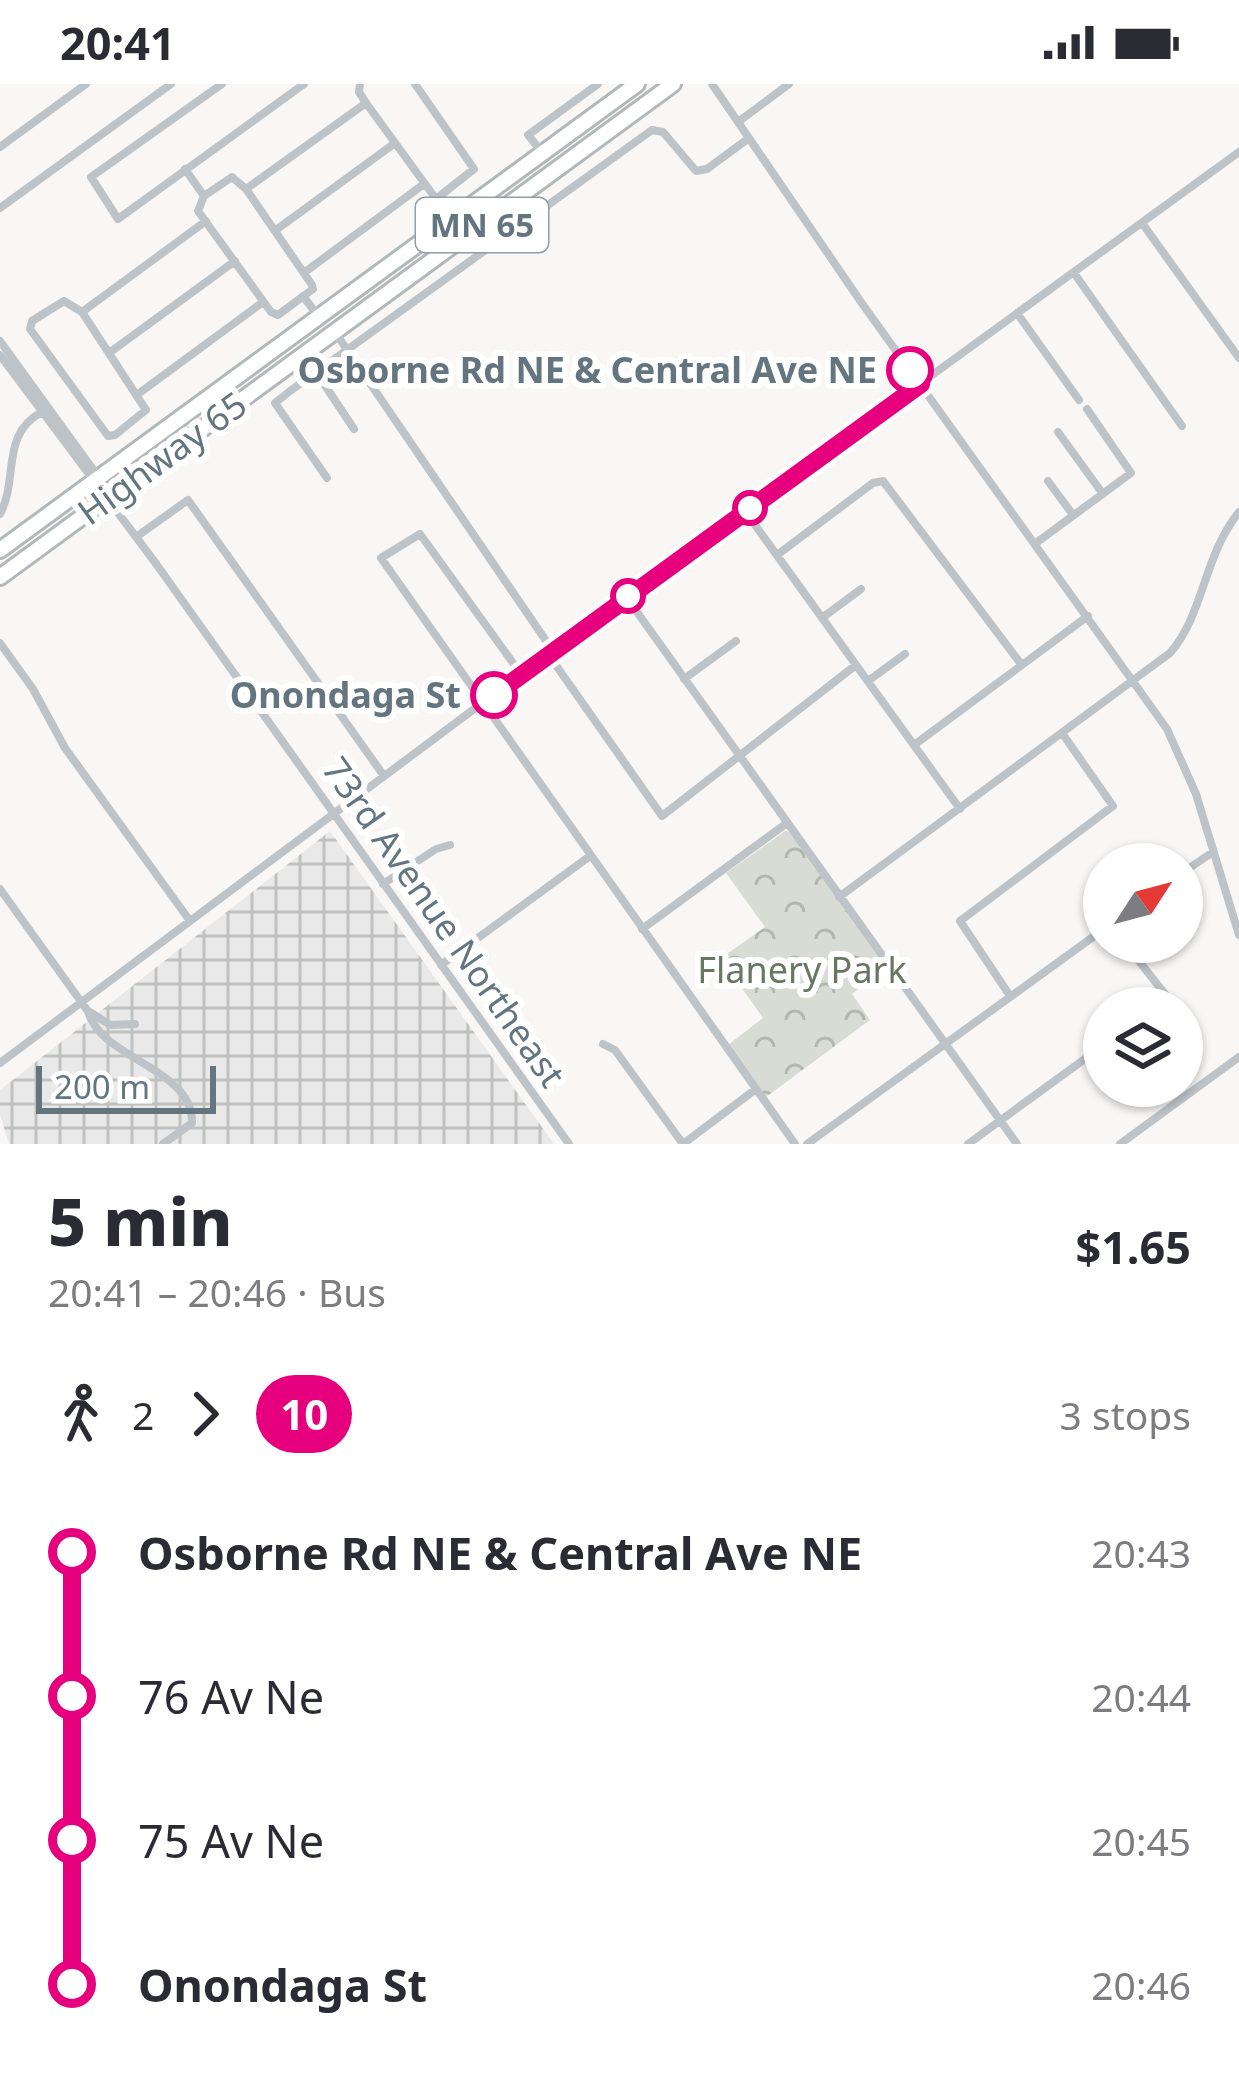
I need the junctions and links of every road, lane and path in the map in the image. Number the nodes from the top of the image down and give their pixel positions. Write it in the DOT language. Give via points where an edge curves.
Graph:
graph roads {
  1 [pos="86,84"];
  2 [pos="170,84"];
  3 [pos="223,84"];
  4 [pos="304,84"];
  5 [pos="360,84"];
  6 [pos="415,84"];
  7 [pos="598,84"];
  8 [pos="637,84"];
  9 [pos="673,84"];
  10 [pos="712,84"];
  11 [pos="790,84"];
  12 [pos="366,103"];
  13 [pos="737,122"];
  14 [pos="749,138"];
  15 [pos="395,143"];
  16 [pos="0,147"];
  17 [pos="1239,152"];
  18 [pos="542,153"];
  19 [pos="185,170"];
  20 [pos="424,184"];
  21 [pos="246,189"];
  22 [pos="204,196"];
  23 [pos="0,208"];
  24 [pos="206,221"];
  25 [pos="1142,223"];
  26 [pos="276,230"];
  27 [pos="235,260"];
  28 [pos="305,272"];
  29 [pos="1074,273"];
  30 [pos="313,289"];
  31 [pos="303,296"];
  32 [pos="263,302"];
  33 [pos="82,312"];
  34 [pos="324,312"];
  35 [pos="1017,313"];
  36 [pos="334,332"];
  37 [pos="0,341"];
  38 [pos="349,351"];
  39 [pos="109,353"];
  40 [pos="0,355"];
  41 [pos="1239,358"];
  42 [pos="316,372"];
  43 [pos="921,384"];
  44 [pos="138,394"];
  45 [pos="1078,400"];
  46 [pos="44,410"];
  47 [pos="1087,410"];
  48 [pos="1182,426"];
  49 [pos="354,429"];
  50 [pos="1058,432"];
  51 [pos="327,478"];
  52 [pos="96,479"];
  53 [pos="1048,481"];
  54 [pos="1102,494"];
  55 [pos="108,497"];
  56 [pos="746,511"];
  57 [pos="1239,512"];
  58 [pos="0,514"];
  59 [pos="1073,515"];
  60 [pos="136,537"];
  61 [pos="1036,543"];
  62 [pos="0,550"];
  63 [pos="777,555"];
  64 [pos="0,578"];
  65 [pos="861,589"];
  66 [pos="627,598"];
  67 [pos="1088,616"];
  68 [pos="822,618"];
  69 [pos="736,641"];
  70 [pos="0,643"];
  71 [pos="550,653"];
  72 [pos="904,654"];
  73 [pos="1021,664"];
  74 [pos="856,665"];
  75 [pos="521,674"];
  76 [pos="684,680"];
  77 [pos="1133,680"];
  78 [pos="868,681"];
  79 [pos="482,704"];
  80 [pos="1062,733"];
  81 [pos="914,745"];
  82 [pos="739,757"];
  83 [pos="384,776"];
  84 [pos="960,809"];
  85 [pos="334,816"];
  86 [pos="787,823"];
  87 [pos="450,845"];
  88 [pos="1213,852"];
  89 [pos="590,856"];
  90 [pos="1203,859"];
  91 [pos="383,884"];
  92 [pos="0,889"];
  93 [pos="839,897"];
  94 [pos="190,921"];
  95 [pos="642,929"];
  96 [pos="1239,935"];
  97 [pos="1083,943"];
  98 [pos="1140,963"];
  99 [pos="441,965"];
  100 [pos="1159,987"];
  101 [pos="1010,996"];
  102 [pos="84,1006"];
  103 [pos="135,1024"];
  104 [pos="603,1043"];
  105 [pos="946,1046"];
  106 [pos="1239,1057"];
  107 [pos="1083,1060"];
  108 [pos="0,1064"];
  109 [pos="756,1089"];
  110 [pos="1000,1121"];
  111 [pos="163,1144"];
  112 [pos="569,1144"];
  113 [pos="683,1144"];
  114 [pos="795,1144"];
  115 [pos="807,1144"];
  116 [pos="968,1144"];
  117 [pos="1017,1144"];
  118 [pos="1120,1144"];
  1 -- 16 [label="street"];
  2 -- 23 [label="street"];
  3 -- 19 [label="street" via="91,177 118,219"];
  4 -- 19 [label="street"];
  5 -- 12 [label="street"];
  6 -- 20 [label="street" via="474,169 436,199"];
  7 -- 18 [label="street" via="528,135"];
  8 -- 18 [label="highway, Highway 65 / MN 65"];
  9 -- 36 [label="highway, Highway 65 / MN 65"];
  10 -- 13 [label="street"];
  11 -- 13 [label="street"];
  12 -- 15 [label="street"];
  12 -- 21 [label="street"];
  13 -- 14 [label="street"];
  14 -- 38 [label="street" via="696,171 664,132 652,130"];
  14 -- 43 [label="street"];
  15 -- 20 [label="street"];
  15 -- 26 [label="street"];
  17 -- 25 [label="street"];
  18 -- 34 [label="highway, Highway 65 / MN 65"];
  19 -- 22 [label="street"];
  20 -- 28 [label="street"];
  21 -- 22 [label="street" via="232,177"];
  21 -- 26 [label="street"];
  22 -- 24 [label="street" via="198,211"];
  24 -- 27 [label="street"];
  24 -- 33 [label="street"];
  25 -- 29 [label="street"];
  25 -- 41 [label="street"];
  26 -- 28 [label="street"];
  27 -- 32 [label="street"];
  27 -- 39 [label="street"];
  28 -- 30 [label="street"];
  29 -- 35 [label="street"];
  29 -- 48 [label="street"];
  30 -- 31 [label="street"];
  30 -- 34 [label="street"];
  31 -- 32 [label="street" via="278,315"];
  31 -- 34 [label="street"];
  32 -- 44 [label="street"];
  33 -- 39 [label="street"];
  33 -- 44 [label="street" via="64,301 30,329 108,436 146,410"];
  34 -- 52 [label="highway, Highway 65 / MN 65"];
  35 -- 43 [label="street"];
  35 -- 45 [label="street"];
  36 -- 38 [label="street"];
  36 -- 55 [label="highway, Highway 65 / MN 65"];
  37 -- 46 [label="street, 73rd Avenue Northeast"];
  38 -- 42 [label="street"];
  38 -- 71 [label="street"];
  39 -- 44 [label="street"];
  40 -- 46 [label="street, 73rd Avenue Northeast"];
  42 -- 49 [label="street"];
  42 -- 51 [label="street" via="275,404"];
  43 -- 56 [label="street"];
  43 -- 61 [label="street"];
  46 -- 52 [label="street, 73rd Avenue Northeast"];
  46 -- 58 [label="street" via="18,429"];
  47 -- 54 [label="street" via="1131,472"];
  50 -- 54 [label="street"];
  52 -- 55 [label="street, 73rd Avenue Northeast"];
  52 -- 62 [label="highway, Highway 65 / MN 65"];
  53 -- 59 [label="street"];
  54 -- 59 [label="street"];
  55 -- 60 [label="street, 73rd Avenue Northeast"];
  55 -- 64 [label="highway, Highway 65 / MN 65"];
  56 -- 63 [label="street"];
  56 -- 66 [label="street"];
  57 -- 77 [label="street" via="1216,544 1184,636"];
  59 -- 61 [label="street"];
  60 -- 83 [label="street" via="188,500"];
  60 -- 85 [label="street, 73rd Avenue Northeast"];
  61 -- 67 [label="street"];
  63 -- 68 [label="street"];
  63 -- 73 [label="street" via="883,481"];
  65 -- 68 [label="street"];
  66 -- 71 [label="street"];
  66 -- 76 [label="street"];
  67 -- 73 [label="street"];
  67 -- 77 [label="street"];
  68 -- 74 [label="street"];
  69 -- 76 [label="street"];
  70 -- 94 [label="street"];
  71 -- 75 [label="street"];
  71 -- 82 [label="street" via="662,816"];
  72 -- 78 [label="street"];
  73 -- 81 [label="street"];
  74 -- 78 [label="street"];
  74 -- 82 [label="street"];
  75 -- 79 [label="street"];
  75 -- 79 [label="street" via="420,534 381,559"];
  76 -- 82 [label="street"];
  77 -- 80 [label="street"];
  77 -- 88 [label="street" via="1184,760"];
  78 -- 81 [label="street"];
  79 -- 83 [label="street"];
  79 -- 89 [label="street"];
  80 -- 84 [label="street"];
  80 -- 101 [label="street" via="1113,806 960,921"];
  81 -- 84 [label="street"];
  82 -- 86 [label="street"];
  83 -- 85 [label="street"];
  84 -- 93 [label="street"];
  85 -- 91 [label="street, 73rd Avenue Northeast"];
  85 -- 94 [label="street"];
  86 -- 93 [label="street"];
  86 -- 95 [label="street"];
  87 -- 91 [label="street"];
  88 -- 90 [label="street"];
  88 -- 96 [label="street"];
  89 -- 95 [label="street"];
  89 -- 99 [label="street"];
  91 -- 99 [label="street, 73rd Avenue Northeast"];
  92 -- 102 [label="street"];
  93 -- 105 [label="street"];
  94 -- 102 [label="street"];
  95 -- 109 [label="street"];
  97 -- 101 [label="street"];
  98 -- 100 [label="street"];
  99 -- 112 [label="street, 73rd Avenue Northeast"];
  101 -- 105 [label="street"];
  102 -- 103 [label="street" via="110,1025"];
  102 -- 108 [label="street"];
  102 -- 111 [label="street" via="99,1031 167,1081 191,1110 192,1123"];
  104 -- 113 [label="street"];
  105 -- 110 [label="street"];
  105 -- 115 [label="street"];
  106 -- 118 [label="street"];
  107 -- 110 [label="street"];
  109 -- 113 [label="street"];
  109 -- 114 [label="street"];
  110 -- 116 [label="street"];
  110 -- 117 [label="street"];
}
